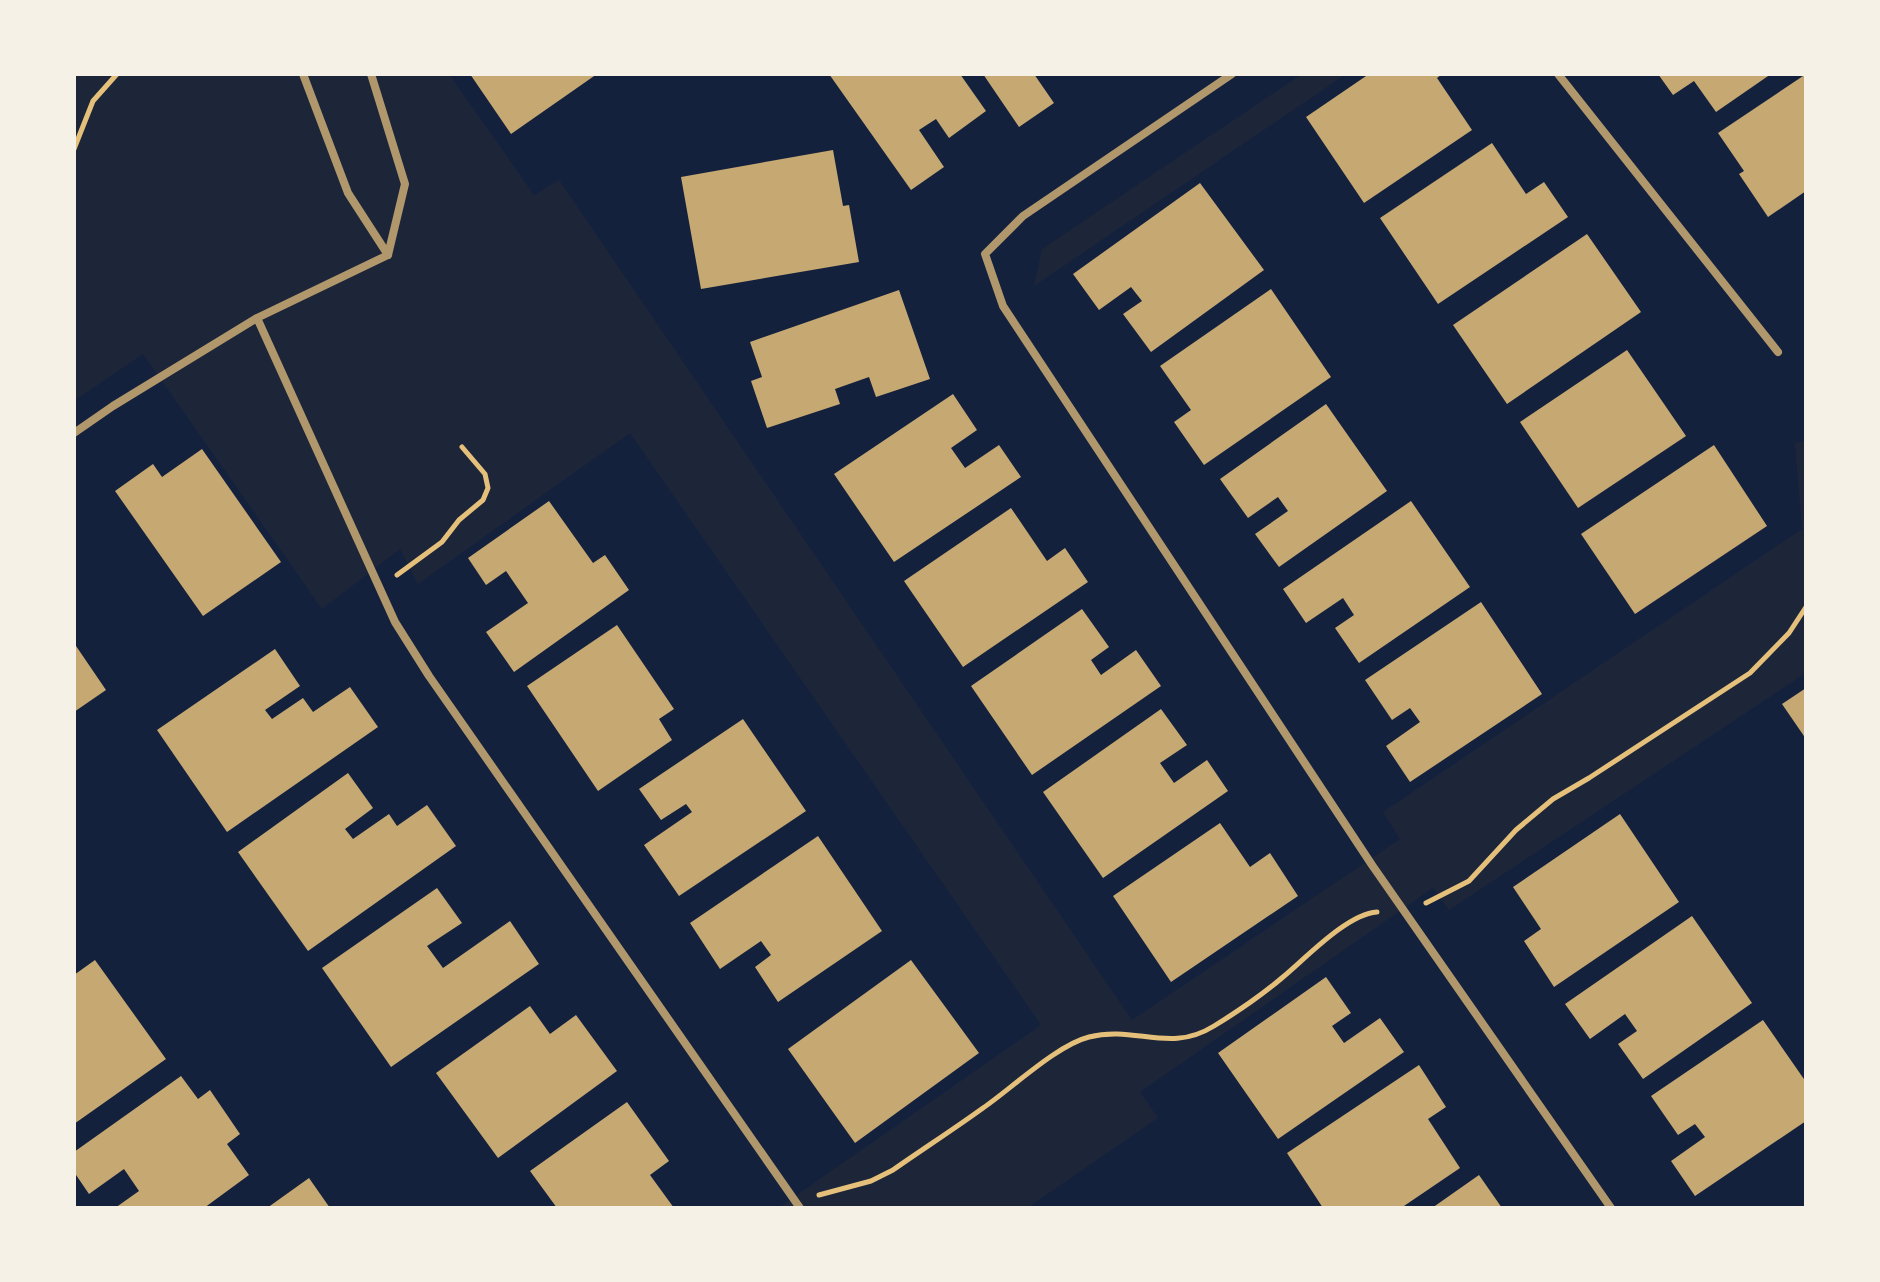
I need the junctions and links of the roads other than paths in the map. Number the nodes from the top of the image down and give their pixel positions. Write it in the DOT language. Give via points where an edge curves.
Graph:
graph roads {
  1 [pos="303,74"];
  2 [pos="371,74"];
  3 [pos="1232,74"];
  4 [pos="1558,74"];
  5 [pos="388,255"];
  6 [pos="257,318"];
  7 [pos="1778,352"];
  8 [pos="74,433"];
  9 [pos="798,1206"];
  10 [pos="1611,1208"];
  1 -- 5 [label="street" via="348,193"];
  2 -- 5 [label="street" via="405,184"];
  3 -- 10 [label="street" via="1023,216 985,254 1003,306 1404,911"];
  4 -- 7 [label="street"];
  5 -- 6 [label="street"];
  6 -- 8 [label="street"];
  6 -- 9 [label="street" via="395,622"];
}
